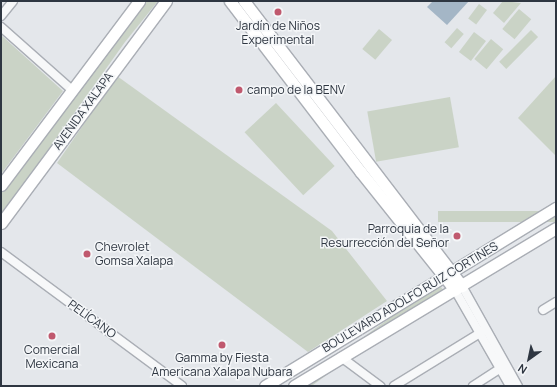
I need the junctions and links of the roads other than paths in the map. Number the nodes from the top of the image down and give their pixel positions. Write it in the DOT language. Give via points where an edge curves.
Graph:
graph roads {
  1 [pos="13,1"];
  2 [pos="166,1"];
  3 [pos="230,1"];
  4 [pos="244,1"];
  5 [pos="136,5"];
  6 [pos="1,16"];
  7 [pos="150,20"];
  8 [pos="1,27"];
  9 [pos="72,90"];
  10 [pos="364,168"];
  11 [pos="1,185"];
  12 [pos="556,208"];
  13 [pos="1,223"];
  14 [pos="556,228"];
  15 [pos="1,252"];
  16 [pos="448,274"];
  17 [pos="458,288"];
  18 [pos="556,302"];
  19 [pos="543,310"];
  20 [pos="484,330"];
  21 [pos="341,357"];
  22 [pos="501,368"];
  23 [pos="514,385"];
  24 [pos="182,386"];
  25 [pos="264,386"];
  26 [pos="294,386"];
  27 [pos="380,386"];
  28 [pos="394,386"];
  29 [pos="472,386"];
  1 -- 6 [label="street"];
  2 -- 7 [label="main road, AVENIDA XALAPA"];
  3 -- 10 [label="main road"];
  4 -- 10 [label="main road"];
  5 -- 7 [label="main road"];
  5 -- 9 [label="main road, AVENIDA XALAPA"];
  7 -- 13 [label="main road, AVENIDA XALAPA"];
  8 -- 9 [label="street"];
  9 -- 11 [label="main road, AVENIDA XALAPA"];
  10 -- 16 [label="main road"];
  12 -- 16 [label="main road, BOULEVARD ADOLFO RUIZ CORTINES"];
  14 -- 17 [label="main road, BOULEVARD ADOLFO RUIZ CORTINES"];
  15 -- 24 [label="street, PELÍCANO"];
  16 -- 17 [label="main road"];
  16 -- 25 [label="main road, BOULEVARD ADOLFO RUIZ CORTINES"];
  17 -- 20 [label="street"];
  17 -- 21 [label="main road, BOULEVARD ADOLFO RUIZ CORTINES"];
  18 -- 19 [label="street"];
  20 -- 22 [label="street"];
  20 -- 23 [label="street"];
  20 -- 28 [label="street"];
  21 -- 26 [label="main road, BOULEVARD ADOLFO RUIZ CORTINES"];
  21 -- 27 [label="street"];
  22 -- 23 [label="street"];
  22 -- 29 [label="street"];
}
